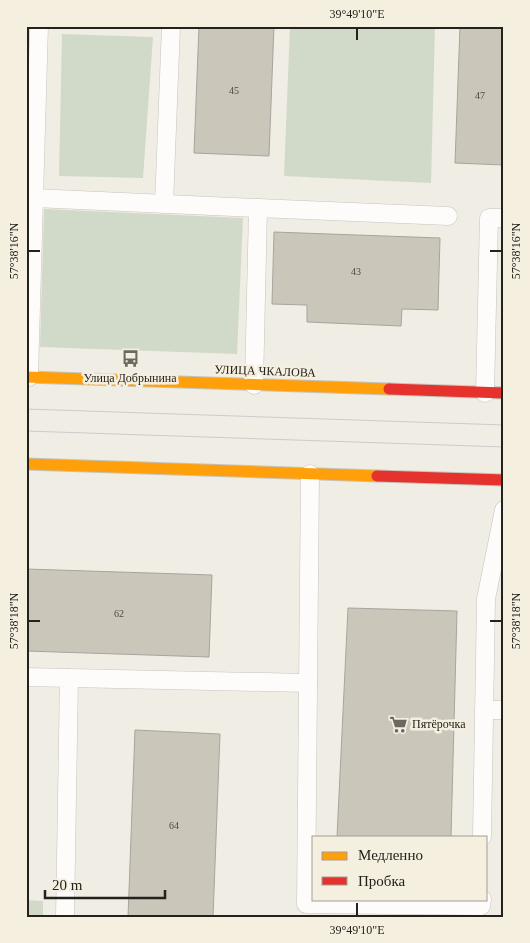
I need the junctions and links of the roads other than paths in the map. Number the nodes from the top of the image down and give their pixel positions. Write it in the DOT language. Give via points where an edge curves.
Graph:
graph roads {
  1 [pos="39,26"];
  2 [pos="171,26"];
  3 [pos="30,198"];
  4 [pos="164,204"];
  5 [pos="258,208"];
  6 [pos="448,216"];
  7 [pos="504,218"];
  8 [pos="28,377"];
  9 [pos="254,385"];
  10 [pos="485,393"];
  11 [pos="504,393"];
  12 [pos="26,464"];
  13 [pos="310,474"];
  14 [pos="504,480"];
  15 [pos="504,510"];
  16 [pos="26,677"];
  17 [pos="69,678"];
  18 [pos="308,683"];
  19 [pos="484,710"];
  20 [pos="504,710"];
  21 [pos="482,836"];
  22 [pos="482,900"];
  23 [pos="65,917"];
  1 -- 3 [label="lane"];
  2 -- 4 [label="lane"];
  3 -- 4 [label="lane"];
  3 -- 8 [label="lane"];
  4 -- 5 [label="lane"];
  5 -- 6 [label="lane"];
  5 -- 9 [label="lane"];
  7 -- 10 [label="lane" via="489,218"];
  8 -- 9 [label="street, УЛИЦА ЧКАЛОВА"];
  9 -- 10 [label="street, УЛИЦА ЧКАЛОВА"];
  10 -- 11 [label="street, УЛИЦА ЧКАЛОВА"];
  12 -- 13 [label="street"];
  13 -- 14 [label="street"];
  13 -- 18 [label="lane"];
  15 -- 19 [label="lane" via="486,599"];
  16 -- 17 [label="lane"];
  17 -- 18 [label="lane"];
  17 -- 23 [label="lane"];
  18 -- 22 [label="lane" via="306,904 482,906"];
  19 -- 20 [label="lane"];
  19 -- 21 [label="lane"];
}
